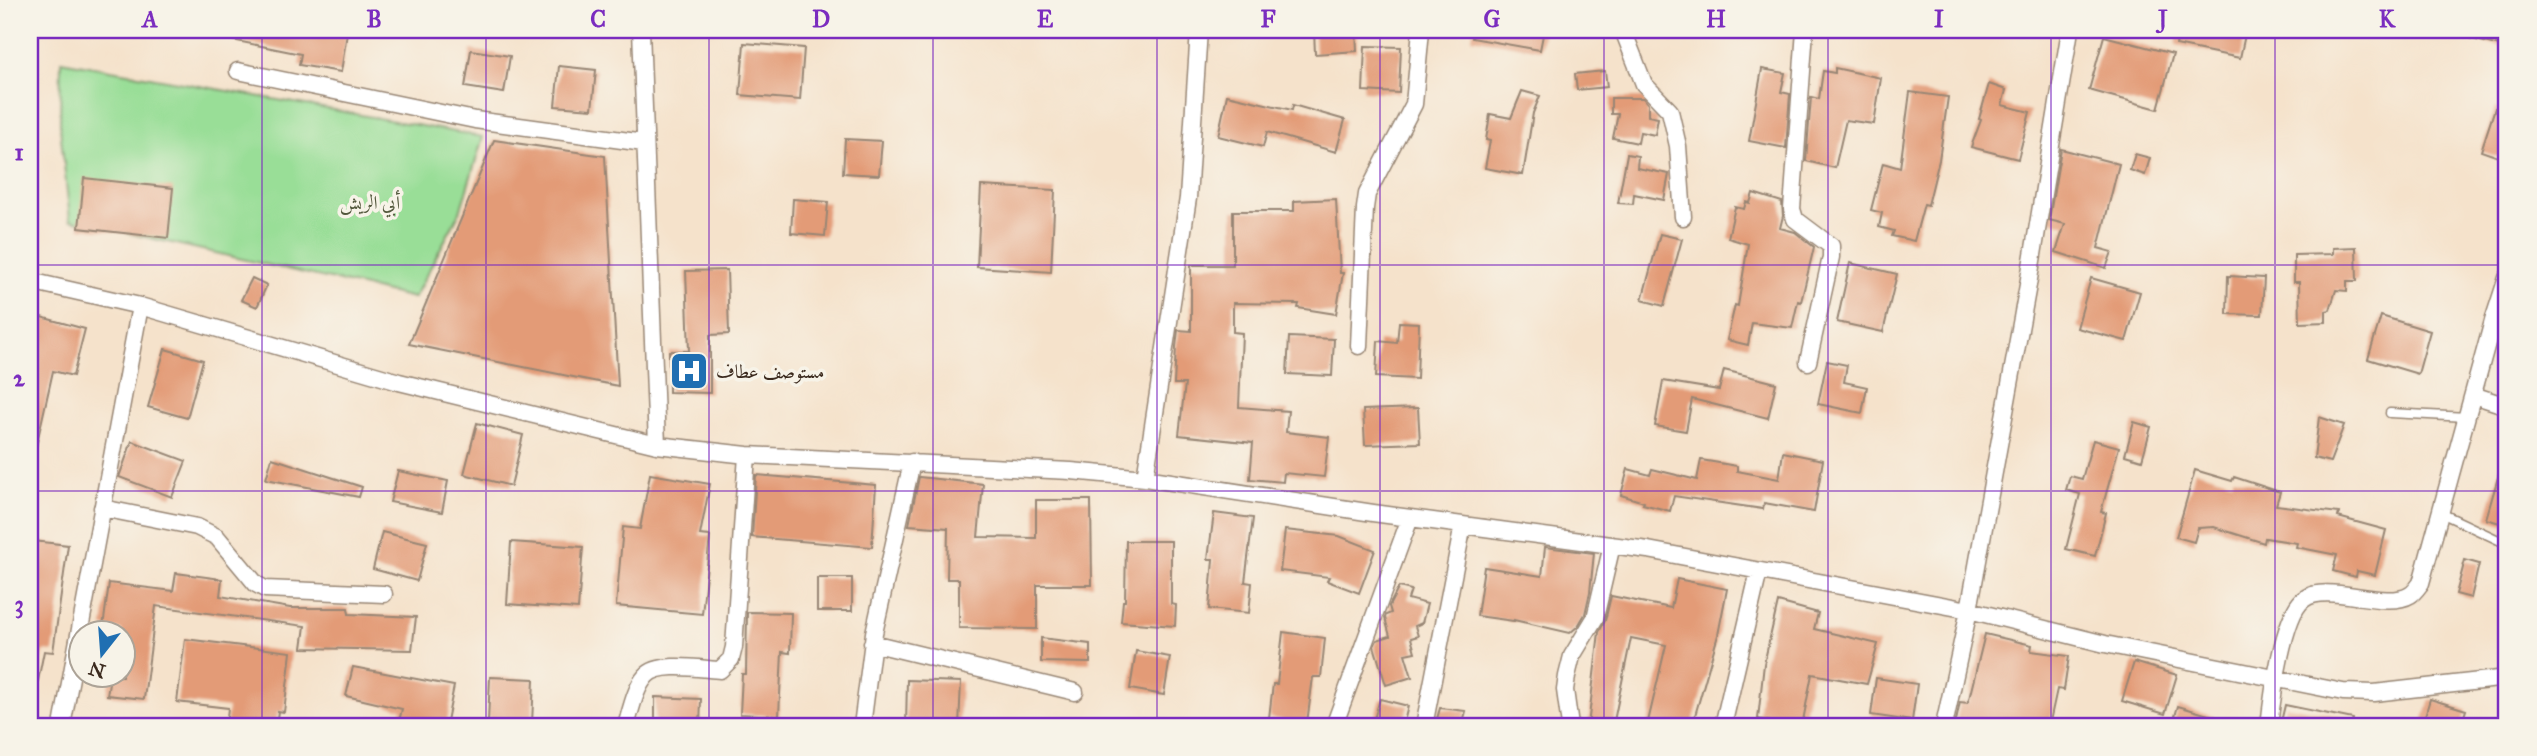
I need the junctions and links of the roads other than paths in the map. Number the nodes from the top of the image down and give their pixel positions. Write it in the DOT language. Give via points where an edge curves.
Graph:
graph roads {
  1 [pos="641,30"];
  2 [pos="1199,30"];
  3 [pos="1421,30"];
  4 [pos="1623,30"];
  5 [pos="1805,30"];
  6 [pos="2070,30"];
  7 [pos="238,71"];
  8 [pos="644,143"];
  9 [pos="1683,217"];
  10 [pos="2507,278"];
  11 [pos="30,284"];
  12 [pos="140,306"];
  13 [pos="1359,346"];
  14 [pos="1808,362"];
  15 [pos="2473,395"];
  16 [pos="2507,407"];
  17 [pos="2390,413"];
  18 [pos="2467,417"];
  19 [pos="657,445"];
  20 [pos="747,455"];
  21 [pos="912,462"];
  22 [pos="1146,478"];
  23 [pos="102,508"];
  24 [pos="2441,513"];
  25 [pos="1410,518"];
  26 [pos="1463,525"];
  27 [pos="2507,544"];
  28 [pos="1612,545"];
  29 [pos="1759,571"];
  30 [pos="384,594"];
  31 [pos="1969,610"];
  32 [pos="873,643"];
  33 [pos="2274,678"];
  34 [pos="2507,678"];
  35 [pos="1075,692"];
  36 [pos="62,726"];
  37 [pos="626,726"];
  38 [pos="862,726"];
  39 [pos="1334,726"];
  40 [pos="1424,726"];
  41 [pos="1570,726"];
  42 [pos="1723,726"];
  43 [pos="1944,726"];
  44 [pos="2269,726"];
  1 -- 8 [label="street"];
  2 -- 22 [label="street" via="1188,198"];
  3 -- 13 [label="street" via="1414,104 1367,194"];
  4 -- 9 [label="street" via="1644,84 1670,111 1678,146"];
  5 -- 14 [label="street" via="1792,209 1795,219 1831,246"];
  6 -- 31 [label="street"];
  7 -- 8 [label="street" via="475,120"];
  8 -- 19 [label="street"];
  10 -- 15 [label="street"];
  11 -- 12 [label="street"];
  12 -- 19 [label="street" via="376,376"];
  12 -- 23 [label="street"];
  15 -- 16 [label="street"];
  15 -- 18 [label="street"];
  17 -- 18 [label="lane"];
  18 -- 24 [label="street"];
  19 -- 20 [label="street"];
  20 -- 21 [label="street"];
  20 -- 37 [label="street" via="732,659 720,670 662,667 651,671 640,685"];
  21 -- 22 [label="street"];
  21 -- 32 [label="street"];
  22 -- 25 [label="street"];
  23 -- 30 [label="street" via="209,532 265,589"];
  23 -- 36 [label="street"];
  24 -- 27 [label="lane"];
  24 -- 33 [label="street" via="2421,583 2409,596 2392,599 2315,593 2302,600 2291,619"];
  25 -- 26 [label="street"];
  25 -- 39 [label="street"];
  26 -- 28 [label="street"];
  26 -- 40 [label="street"];
  28 -- 29 [label="street"];
  28 -- 41 [label="street" via="1595,618 1572,656 1567,676"];
  29 -- 31 [label="street"];
  29 -- 42 [label="street"];
  31 -- 33 [label="street" via="2105,644"];
  31 -- 43 [label="street"];
  32 -- 35 [label="street"];
  32 -- 38 [label="street"];
  33 -- 34 [label="street" via="2343,692 2374,693"];
  33 -- 44 [label="street"];
}
